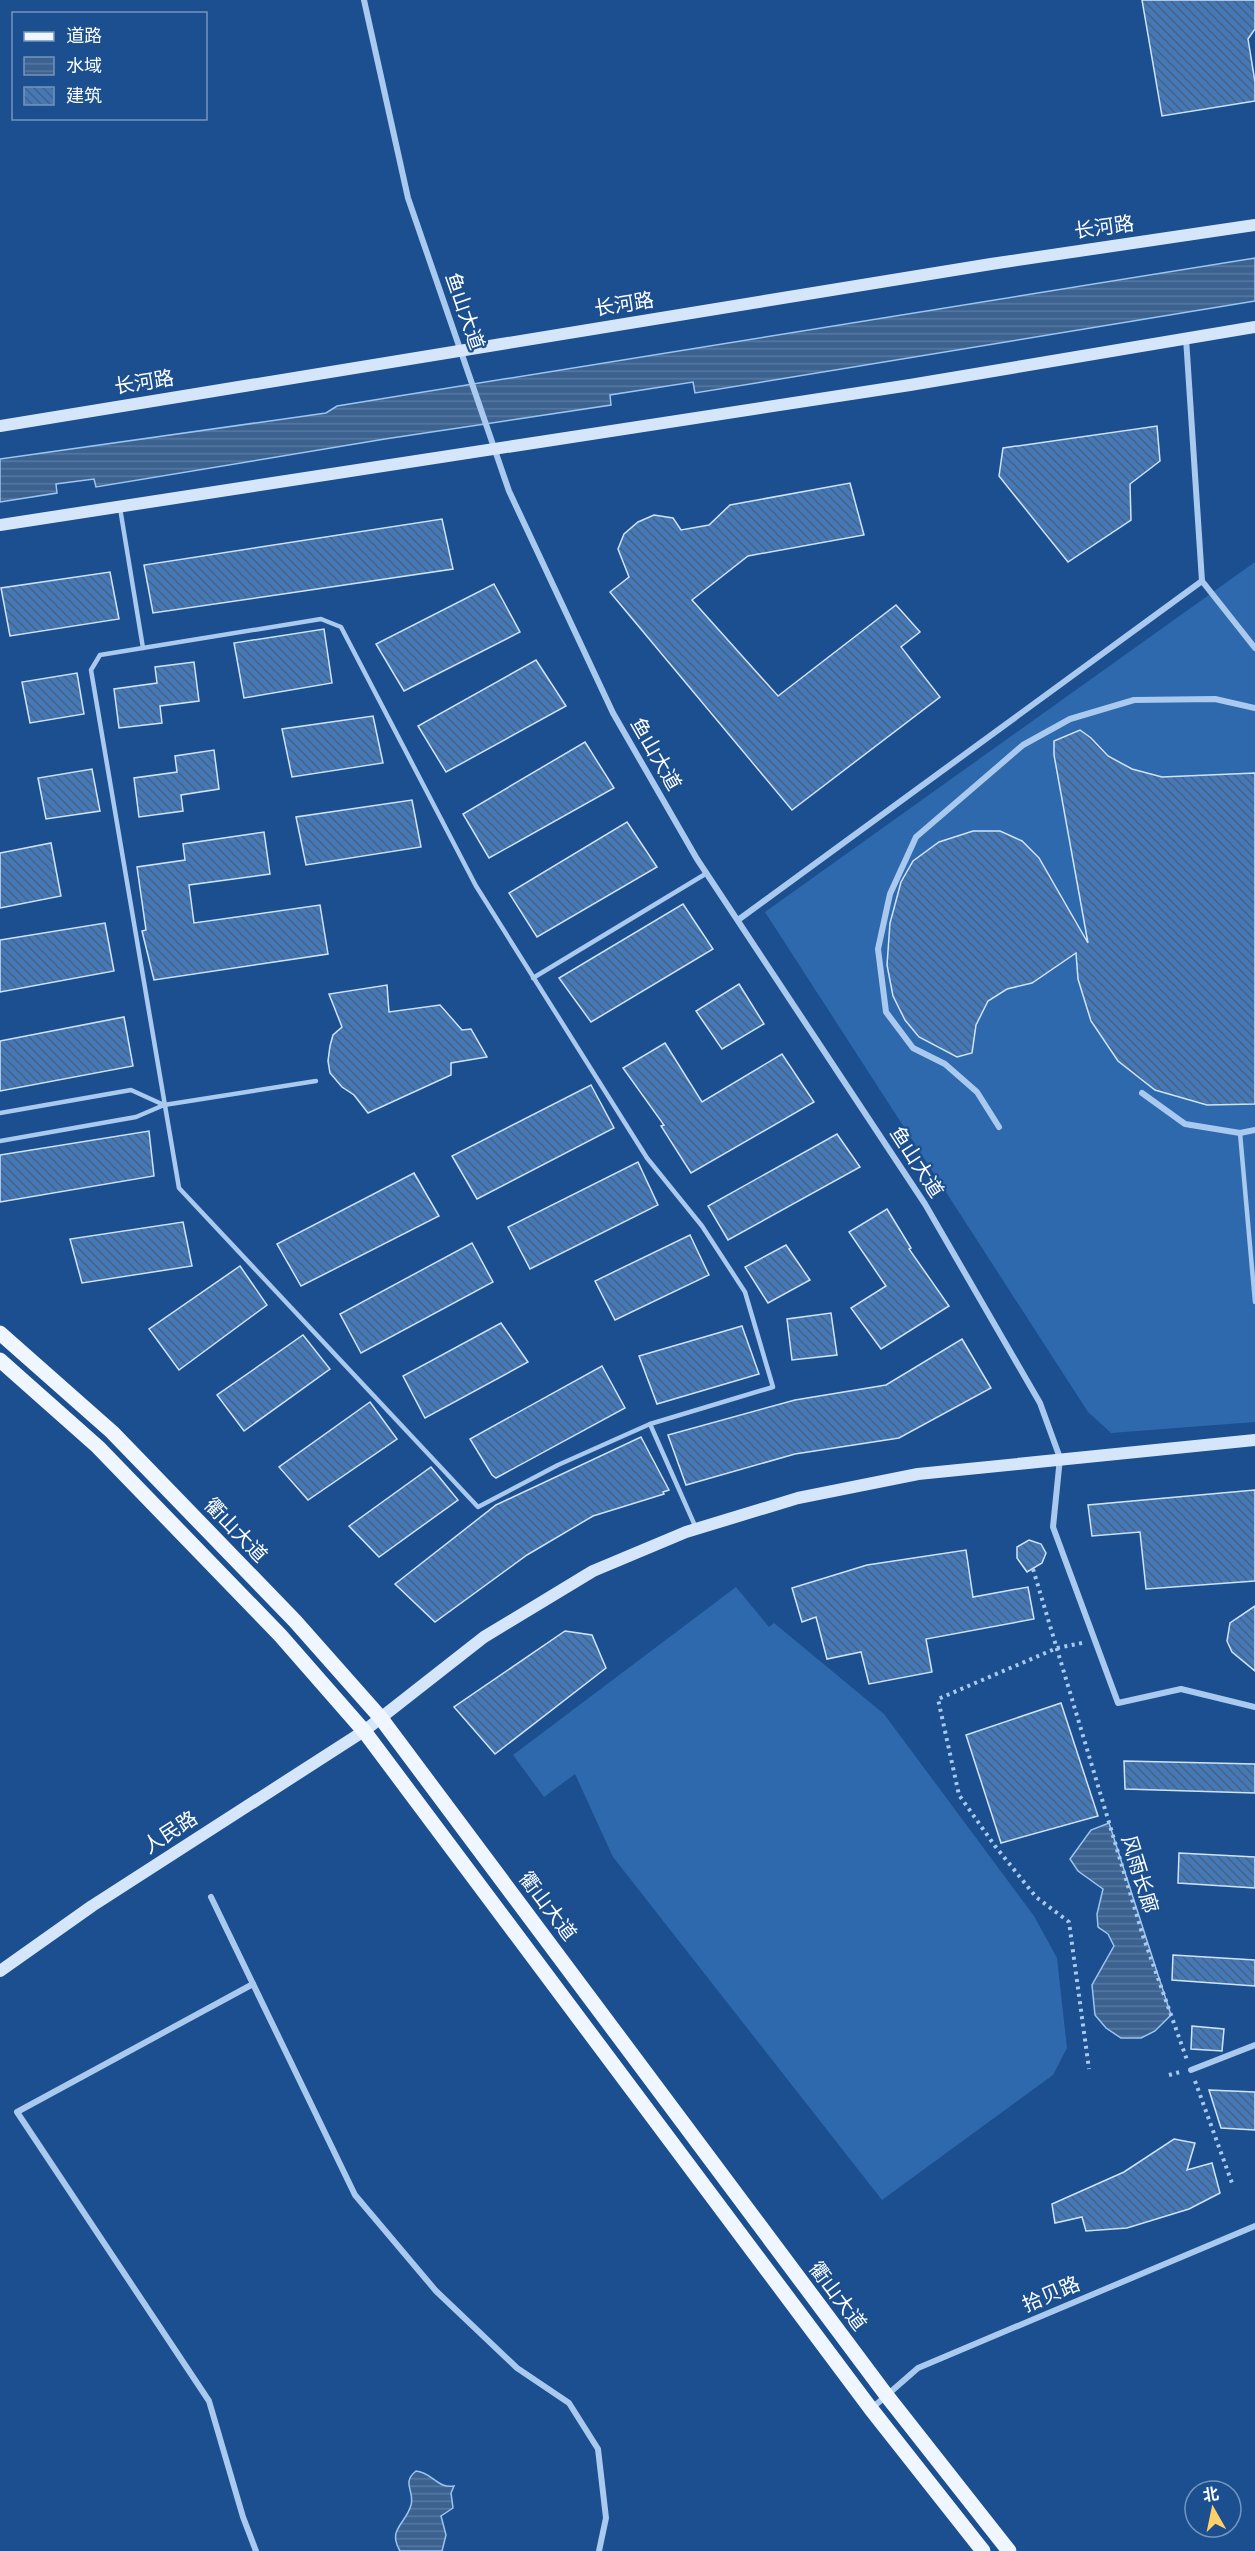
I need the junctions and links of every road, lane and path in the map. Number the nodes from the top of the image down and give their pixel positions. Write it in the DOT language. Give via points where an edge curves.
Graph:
graph roads {
  1 [pos="364,0"];
  2 [pos="1255,225"];
  3 [pos="1255,327"];
  4 [pos="1186,338"];
  5 [pos="461,350"];
  6 [pos="0,426"];
  7 [pos="495,449"];
  8 [pos="120,507"];
  9 [pos="0,525"];
  10 [pos="1202,581"];
  11 [pos="143,648"];
  12 [pos="1255,648"];
  13 [pos="1255,708"];
  14 [pos="707,873"];
  15 [pos="738,920"];
  16 [pos="533,978"];
  17 [pos="316,1081"];
  18 [pos="1142,1093"];
  19 [pos="164,1105"];
  20 [pos="0,1113"];
  21 [pos="999,1127"];
  22 [pos="1255,1131"];
  23 [pos="1240,1133"];
  24 [pos="0,1142"];
  25 [pos="1255,1302"];
  26 [pos="0,1333"];
  27 [pos="0,1360"];
  28 [pos="650,1424"];
  29 [pos="1255,1440"];
  30 [pos="1060,1458"];
  31 [pos="696,1529"];
  32 [pos="1034,1569"];
  33 [pos="1095,1640"];
  34 [pos="1057,1648"];
  35 [pos="1255,1707"];
  36 [pos="380,1717"];
  37 [pos="364,1731"];
  38 [pos="211,1898"];
  39 [pos="0,1971"];
  40 [pos="253,1984"];
  41 [pos="1255,2045"];
  42 [pos="1089,2069"];
  43 [pos="1191,2070"];
  44 [pos="1232,2183"];
  45 [pos="1255,2226"];
  46 [pos="887,2396"];
  47 [pos="871,2409"];
  48 [pos="256,2551"];
  49 [pos="599,2551"];
  50 [pos="983,2551"];
  51 [pos="1009,2551"];
  1 -- 5 [label="street, 鱼山大道" via="408,198"];
  2 -- 5 [label="main road, 长河路"];
  3 -- 4 [label="main road"];
  4 -- 7 [label="main road"];
  4 -- 10 [label="street"];
  5 -- 6 [label="main road, 长河路"];
  5 -- 7 [label="street, 鱼山大道"];
  7 -- 8 [label="main road"];
  7 -- 14 [label="street, 鱼山大道" via="509,491 613,712"];
  8 -- 9 [label="main road"];
  8 -- 11 [label="lane"];
  10 -- 12 [label="street"];
  10 -- 15 [label="street"];
  11 -- 16 [label="lane" via="321,619 341,627 476,886"];
  11 -- 19 [label="lane" via="100,655 91,670"];
  13 -- 21 [label="street" via="1215,699 1134,700 1070,719 1023,745 916,837 890,894 878,949 886,1012 913,1048 945,1064 977,1092"];
  14 -- 15 [label="street, 鱼山大道"];
  14 -- 16 [label="lane"];
  15 -- 30 [label="street, 鱼山大道" via="925,1204 1040,1403"];
  16 -- 28 [label="lane" via="647,1158 702,1226 745,1292 773,1388"];
  17 -- 19 [label="lane"];
  18 -- 23 [label="street" via="1185,1124"];
  19 -- 20 [label="lane" via="131,1090"];
  19 -- 24 [label="lane" via="136,1118"];
  19 -- 28 [label="lane" via="179,1188 478,1507 558,1465"];
  22 -- 23 [label="street"];
  23 -- 25 [label="lane"];
  26 -- 36 [label="main road, 衢山大道" via="112,1432 295,1621"];
  27 -- 37 [label="main road, 衢山大道" via="98,1447 280,1635"];
  28 -- 31 [label="lane"];
  29 -- 30 [label="main road, 人民路"];
  30 -- 31 [label="main road, 人民路" via="918,1474 798,1497"];
  30 -- 33 [label="street" via="1053,1527"];
  31 -- 36 [label="main road, 人民路" via="593,1571 484,1638"];
  32 -- 34 [label="path, 风雨长廊"];
  33 -- 34 [label="path"];
  33 -- 35 [label="street" via="1118,1702 1182,1689"];
  34 -- 42 [label="path" via="938,1699 959,1795 1036,1897 1069,1922"];
  34 -- 43 [label="path, 风雨长廊" via="1143,1936"];
  36 -- 37 [label="main road, 人民路"];
  36 -- 46 [label="main road, 衢山大道"];
  37 -- 39 [label="main road, 人民路" via="92,1906"];
  37 -- 47 [label="main road, 衢山大道"];
  38 -- 40 [label="street"];
  40 -- 48 [label="street" via="16,2112 209,2401"];
  40 -- 49 [label="street" via="355,2195 436,2291 517,2368 569,2403 598,2448 606,2518"];
  41 -- 43 [label="street"];
  43 -- 44 [label="path, 风雨长廊"];
  45 -- 46 [label="street, 拾贝路" via="918,2368"];
  46 -- 47 [label="street, 拾贝路"];
  46 -- 51 [label="main road, 衢山大道"];
  47 -- 50 [label="main road, 衢山大道"];
}
